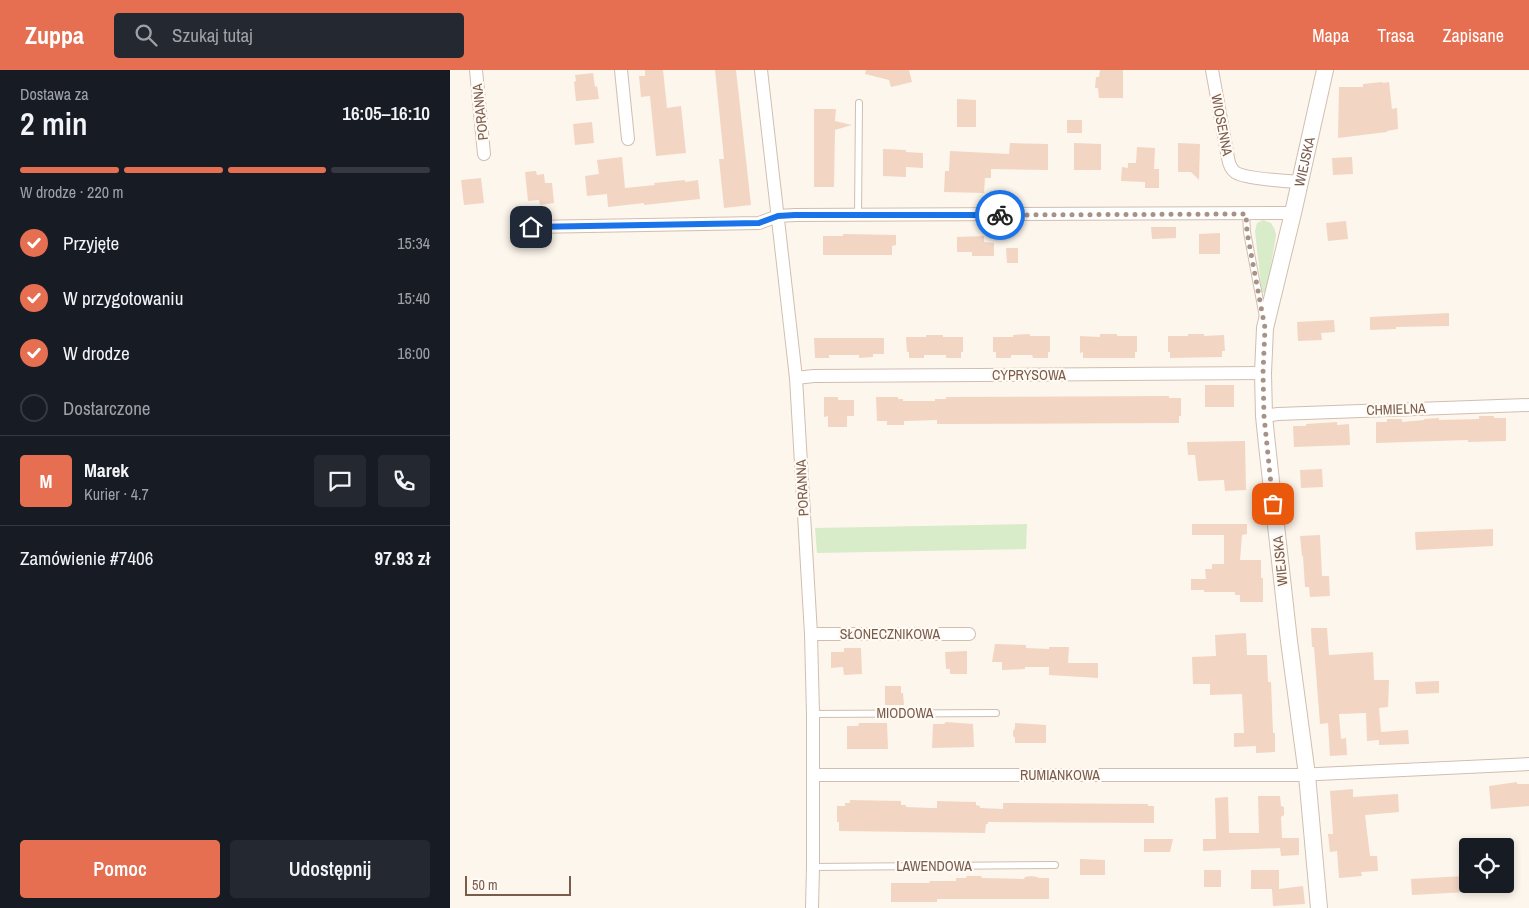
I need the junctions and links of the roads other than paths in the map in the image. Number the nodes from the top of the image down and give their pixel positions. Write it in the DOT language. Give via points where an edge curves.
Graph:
graph roads {
  1 [pos="476,70"];
  2 [pos="621,70"];
  3 [pos="760,70"];
  4 [pos="1212,70"];
  5 [pos="1325,70"];
  6 [pos="859,103"];
  7 [pos="628,139"];
  8 [pos="484,154"];
  9 [pos="1300,182"];
  10 [pos="1293,213"];
  11 [pos="858,214"];
  12 [pos="1246,214"];
  13 [pos="778,216"];
  14 [pos="531,227"];
  15 [pos="1265,328"];
  16 [pos="1263,373"];
  17 [pos="796,378"];
  18 [pos="1529,405"];
  19 [pos="1264,416"];
  20 [pos="811,634"];
  21 [pos="969,634"];
  22 [pos="996,713"];
  23 [pos="813,714"];
  24 [pos="1529,764"];
  25 [pos="813,774"];
  26 [pos="1306,775"];
  27 [pos="1055,865"];
  28 [pos="813,866"];
  29 [pos="812,908"];
  30 [pos="1319,908"];
  1 -- 8 [label="street, PORANNA"];
  2 -- 7 [label="street"];
  3 -- 13 [label="street, PORANNA"];
  4 -- 9 [label="street, WIOSENNA" via="1228,158 1234,172 1248,177"];
  5 -- 9 [label="street, WIEJSKA"];
  6 -- 11 [label="lane"];
  9 -- 10 [label="street, WIEJSKA"];
  10 -- 12 [label="street"];
  10 -- 15 [label="street, WIEJSKA"];
  11 -- 12 [label="street"];
  11 -- 13 [label="street"];
  12 -- 15 [label="lane"];
  13 -- 14 [label="street" via="759,223"];
  13 -- 17 [label="street, PORANNA"];
  15 -- 16 [label="street, WIEJSKA"];
  16 -- 17 [label="street, CYPRYSOWA"];
  16 -- 19 [label="street, WIEJSKA"];
  17 -- 20 [label="street, PORANNA"];
  18 -- 19 [label="street, CHMIELNA"];
  19 -- 26 [label="street, WIEJSKA"];
  20 -- 21 [label="street, SŁONECZNIKOWA"];
  20 -- 23 [label="street, PORANNA"];
  22 -- 23 [label="lane, MIODOWA"];
  23 -- 25 [label="street, PORANNA"];
  24 -- 26 [label="street, RUMIANKOWA"];
  25 -- 26 [label="street, RUMIANKOWA"];
  25 -- 28 [label="street, PORANNA"];
  26 -- 30 [label="street, WIEJSKA"];
  27 -- 28 [label="lane, LAWENDOWA"];
  28 -- 29 [label="street, PORANNA"];
}
